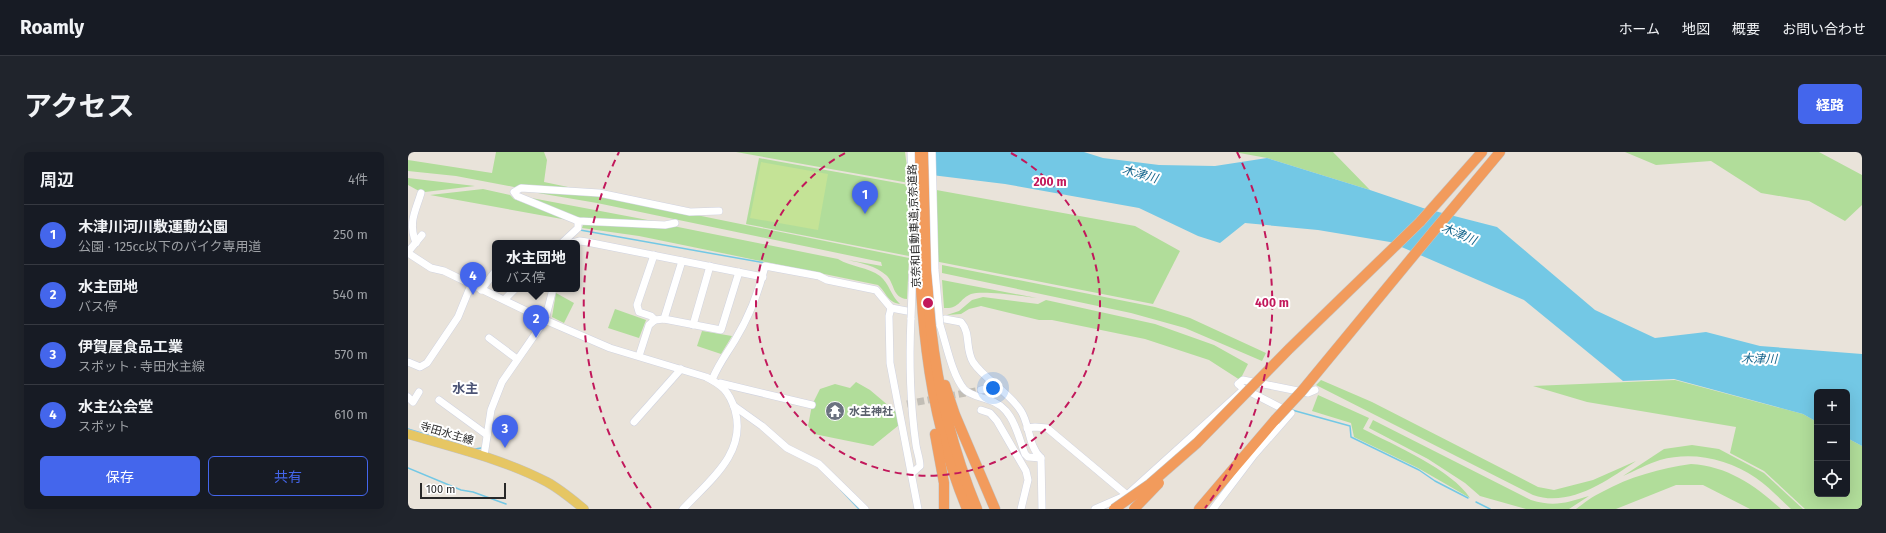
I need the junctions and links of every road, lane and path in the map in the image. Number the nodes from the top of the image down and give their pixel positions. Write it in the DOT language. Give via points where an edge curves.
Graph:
graph roads {
  1 [pos="911,152"];
  2 [pos="916,152"];
  3 [pos="924,152"];
  4 [pos="932,152"];
  5 [pos="1482,152"];
  6 [pos="1500,152"];
  7 [pos="421,193"];
  8 [pos="719,212"];
  9 [pos="578,221"];
  10 [pos="675,223"];
  11 [pos="422,235"];
  12 [pos="565,240"];
  13 [pos="580,241"];
  14 [pos="416,243"];
  15 [pos="408,252"];
  16 [pos="654,255"];
  17 [pos="682,260"];
  18 [pos="710,266"];
  19 [pos="924,271"];
  20 [pos="739,272"];
  21 [pos="492,276"];
  22 [pos="762,277"];
  23 [pos="470,285"];
  24 [pos="481,290"];
  25 [pos="512,292"];
  26 [pos="552,292"];
  27 [pos="505,299"];
  28 [pos="891,308"];
  29 [pos="907,311"];
  30 [pos="664,319"];
  31 [pos="545,320"];
  32 [pos="655,320"];
  33 [pos="939,324"];
  34 [pos="693,325"];
  35 [pos="489,338"];
  36 [pos="639,356"];
  37 [pos="517,359"];
  38 [pos="408,362"];
  39 [pos="927,365"];
  40 [pos="681,369"];
  41 [pos="712,380"];
  42 [pos="720,383"];
  43 [pos="997,386"];
  44 [pos="1244,389"];
  45 [pos="981,390"];
  46 [pos="1315,390"];
  47 [pos="418,392"];
  48 [pos="408,397"];
  49 [pos="439,400"];
  50 [pos="812,404"];
  51 [pos="908,404"];
  52 [pos="898,405"];
  53 [pos="734,406"];
  54 [pos="981,410"];
  55 [pos="1275,420"];
  56 [pos="634,422"];
  57 [pos="1027,428"];
  58 [pos="408,434"];
  59 [pos="487,435"];
  60 [pos="1198,443"];
  61 [pos="484,456"];
  62 [pos="1041,458"];
  63 [pos="911,474"];
  64 [pos="1127,495"];
  65 [pos="584,509"];
  66 [pos="683,509"];
  67 [pos="865,509"];
  68 [pos="918,509"];
  69 [pos="944,509"];
  70 [pos="967,509"];
  71 [pos="976,509"];
  72 [pos="995,509"];
  73 [pos="1021,509"];
  74 [pos="1042,509"];
  75 [pos="1095,509"];
  76 [pos="1114,509"];
  77 [pos="1134,509"];
  78 [pos="1142,509"];
  79 [pos="1199,509"];
  80 [pos="1205,509"];
  81 [pos="1213,509"];
  1 -- 63 [label="street, bridge" via="911,393 920,466"];
  2 -- 19 [label="highway, 京奈和自動車道;京奈道路"];
  3 -- 19 [label="highway, 京奈和自動車道;京奈道路"];
  4 -- 33 [label="street, bridge"];
  5 -- 60 [label="highway, bridge" via="1420,222 1289,349"];
  6 -- 55 [label="highway, bridge"];
  7 -- 14 [label="street" via="410,227"];
  8 -- 9 [label="street" via="690,212 599,193 521,188 514,192 517,196"];
  9 -- 10 [label="street" via="665,225"];
  9 -- 12 [label="street" via="578,228"];
  11 -- 14 [label="street"];
  13 -- 16 [label="street"];
  14 -- 15 [label="street"];
  15 -- 23 [label="street" via="431,268 444,271"];
  16 -- 17 [label="street"];
  16 -- 32 [label="street" via="637,305 639,312"];
  17 -- 18 [label="street"];
  17 -- 30 [label="street"];
  18 -- 20 [label="street"];
  18 -- 34 [label="street"];
  19 -- 33 [label="highway, 京奈和自動車道;京奈道路"];
  19 -- 39 [label="highway, 京奈和自動車道;京奈道路" via="923,328"];
  20 -- 22 [label="street"];
  20 -- 34 [label="street" via="721,330"];
  21 -- 24 [label="street"];
  22 -- 28 [label="street" via="766,266 819,276 876,290"];
  22 -- 41 [label="street" via="748,314"];
  23 -- 24 [label="street"];
  23 -- 38 [label="street" via="458,317 427,363 420,367"];
  24 -- 27 [label="street"];
  25 -- 27 [label="street"];
  26 -- 31 [label="street"];
  27 -- 31 [label="street"];
  28 -- 29 [label="street"];
  28 -- 52 [label="street" via="890,363"];
  30 -- 32 [label="street"];
  30 -- 34 [label="street"];
  31 -- 36 [label="street" via="610,348"];
  31 -- 37 [label="street"];
  32 -- 36 [label="street" via="649,325"];
  33 -- 43 [label="street" via="961,322 964,325 968,335 969,354 974,363"];
  33 -- 62 [label="street" via="958,381 965,390 1002,405 1008,412 1025,454 1028,457"];
  33 -- 71 [label="highway, 京奈和自動車道;京奈道路" via="944,407 961,468"];
  33 -- 72 [label="highway" via="948,395"];
  35 -- 37 [label="street"];
  36 -- 40 [label="street"];
  37 -- 59 [label="street" via="502,382 491,410"];
  39 -- 69 [label="highway" via="929,402 943,477"];
  39 -- 70 [label="highway, 京奈和自動車道;京奈道路" via="943,439"];
  40 -- 41 [label="street"];
  40 -- 56 [label="street"];
  41 -- 42 [label="street"];
  42 -- 50 [label="street"];
  42 -- 53 [label="street"];
  43 -- 45 [label="street"];
  43 -- 57 [label="street" via="1022,412"];
  44 -- 46 [label="street" via="1238,384 1243,380 1308,393"];
  44 -- 64 [label="street"];
  44 -- 81 [label="street" via="1291,413 1254,455"];
  47 -- 48 [label="street" via="413,402"];
  49 -- 59 [label="street"];
  51 -- 52 [label="street"];
  52 -- 63 [label="street"];
  53 -- 66 [label="street" via="738,420 736,444 728,459"];
  53 -- 67 [label="street" via="787,448 819,464"];
  54 -- 73 [label="street" via="990,413 997,421 1026,471 1028,480"];
  55 -- 79 [label="highway"];
  55 -- 80 [label="highway"];
  57 -- 62 [label="street" via="1036,453"];
  57 -- 64 [label="street" via="1047,428"];
  58 -- 61 [label="main road, 寺田水主線"];
  59 -- 61 [label="street"];
  60 -- 76 [label="highway, bridge" via="1150,484"];
  60 -- 77 [label="highway, bridge"];
  61 -- 65 [label="main road, 寺田水主線" via="548,483"];
  62 -- 74 [label="street"];
  63 -- 68 [label="street"];
  64 -- 75 [label="street"];
  64 -- 78 [label="street"];
}
